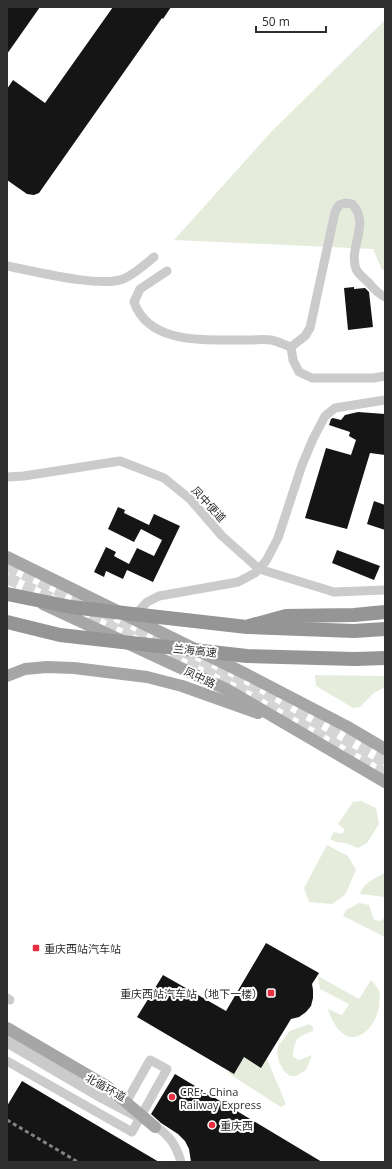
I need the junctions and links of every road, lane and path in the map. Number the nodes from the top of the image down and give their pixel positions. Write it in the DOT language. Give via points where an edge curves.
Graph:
graph roads {
  1 [pos="154,257"];
  2 [pos="7,266"];
  3 [pos="166,270"];
  4 [pos="385,297"];
  5 [pos="291,347"];
  6 [pos="385,376"];
  7 [pos="385,400"];
  8 [pos="7,477"];
  9 [pos="7,557"];
  10 [pos="260,569"];
  11 [pos="7,588"];
  12 [pos="385,590"];
  13 [pos="7,594"];
  14 [pos="385,612"];
  15 [pos="132,618"];
  16 [pos="7,622"];
  17 [pos="247,626"];
  18 [pos="385,629"];
  19 [pos="385,658"];
  20 [pos="7,676"];
  21 [pos="289,725"];
  22 [pos="385,749"];
  23 [pos="385,782"];
  24 [pos="7,1028"];
  25 [pos="7,1038"];
  26 [pos="7,1043"];
  27 [pos="7,1060"];
  28 [pos="155,1127"];
  29 [pos="181,1162"];
  1 -- 2 [label="street" via="135,273 123,279 104,283"];
  3 -- 5 [label="street" via="140,289 134,302 137,312 147,323 165,333 185,339 270,340"];
  4 -- 5 [label="street" via="357,270 355,251 360,218 357,210 352,204 339,205 335,212 310,328 305,336"];
  5 -- 6 [label="street" via="293,360 299,372 312,378"];
  7 -- 10 [label="street" via="335,408 325,416 302,465 278,538"];
  8 -- 10 [label="street, 凤中便道" via="120,461 164,478 190,499 222,536"];
  9 -- 15 [label="main road, 凤中路"];
  10 -- 12 [label="street, 凤中便道" via="334,592"];
  10 -- 15 [label="street" via="238,582 159,596 147,602"];
  11 -- 21 [label="main road, 凤中路" via="228,690"];
  13 -- 17 [label="highway, bridge" via="71,607"];
  14 -- 17 [label="highway" via="286,616"];
  15 -- 22 [label="main road, 凤中路" via="346,726"];
  16 -- 19 [label="highway, 兰海高速, bridge" via="60,635 247,656"];
  17 -- 18 [label="highway, bridge" via="354,631"];
  20 -- 21 [label="main road" via="25,669 47,667 147,676"];
  21 -- 23 [label="main road, 凤中路"];
  24 -- 28 [label="main road, bridge" via="108,1087"];
  25 -- 27 [label="street" via="124,1106 150,1060 167,1069 132,1132"];
  26 -- 28 [label="street, 北循环道, bridge"];
  28 -- 29 [label="street, 北循环道, bridge" via="177,1148"];
}
